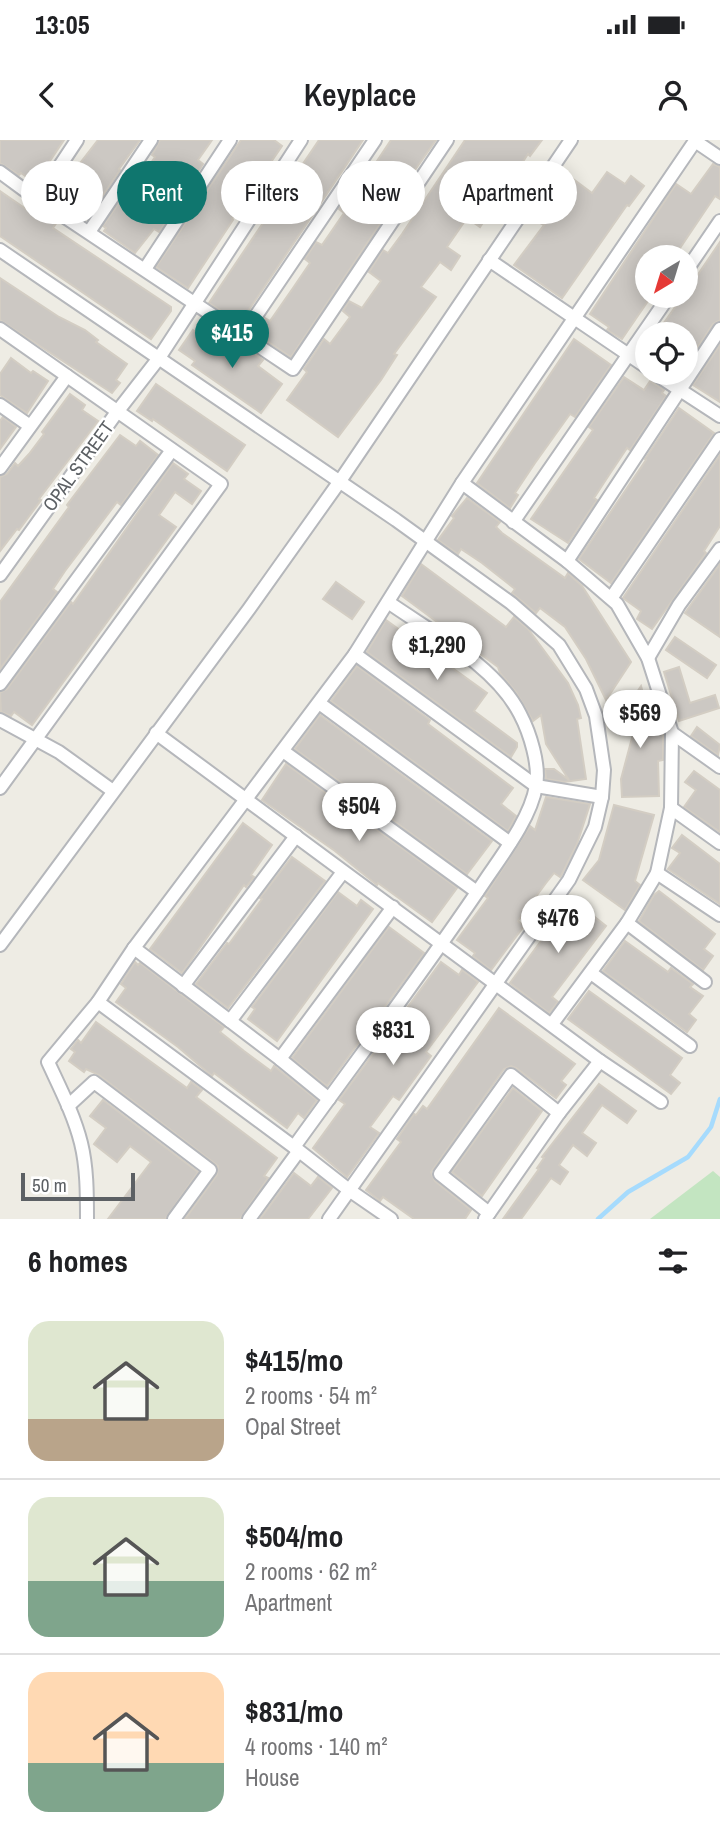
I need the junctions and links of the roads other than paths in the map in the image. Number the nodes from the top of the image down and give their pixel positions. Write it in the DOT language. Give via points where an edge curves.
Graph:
graph roads {
  1 [pos="77,140"];
  2 [pos="151,140"];
  3 [pos="230,140"];
  4 [pos="301,140"];
  5 [pos="375,140"];
  6 [pos="447,140"];
  7 [pos="571,140"];
  8 [pos="720,158"];
  9 [pos="63,161"];
  10 [pos="0,172"];
  11 [pos="21,187"];
  12 [pos="77,224"];
  13 [pos="718,228"];
  14 [pos="89,232"];
  15 [pos="0,250"];
  16 [pos="698,255"];
  17 [pos="489,260"];
  18 [pos="145,269"];
  19 [pos="194,303"];
  20 [pos="661,308"];
  21 [pos="575,319"];
  22 [pos="0,329"];
  23 [pos="720,329"];
  24 [pos="243,335"];
  25 [pos="628,356"];
  26 [pos="159,358"];
  27 [pos="635,360"];
  28 [pos="67,376"];
  29 [pos="672,385"];
  30 [pos="680,390"];
  31 [pos="0,405"];
  32 [pos="117,412"];
  33 [pos="720,416"];
  34 [pos="30,426"];
  35 [pos="720,439"];
  36 [pos="172,450"];
  37 [pos="0,468"];
  38 [pos="340,481"];
  39 [pos="462,483"];
  40 [pos="513,522"];
  41 [pos="425,541"];
  42 [pos="720,549"];
  43 [pos="567,561"];
  44 [pos="0,575"];
  45 [pos="611,597"];
  46 [pos="388,602"];
  47 [pos="355,654"];
  48 [pos="648,658"];
  49 [pos="0,684"];
  50 [pos="318,703"];
  51 [pos="0,720"];
  52 [pos="156,733"];
  53 [pos="672,733"];
  54 [pos="35,738"];
  55 [pos="283,751"];
  56 [pos="720,767"];
  57 [pos="536,786"];
  58 [pos="0,788"];
  59 [pos="113,791"];
  60 [pos="602,797"];
  61 [pos="247,800"];
  62 [pos="671,808"];
  63 [pos="296,836"];
  64 [pos="510,843"];
  65 [pos="720,843"];
  66 [pos="343,872"];
  67 [pos="657,873"];
  68 [pos="477,892"];
  69 [pos="393,907"];
  70 [pos="720,915"];
  71 [pos="627,923"];
  72 [pos="441,944"];
  73 [pos="0,945"];
  74 [pos="134,948"];
  75 [pos="591,973"];
  76 [pos="705,982"];
  77 [pos="496,983"];
  78 [pos="183,986"];
  79 [pos="98,1002"];
  80 [pos="230,1021"];
  81 [pos="552,1024"];
  82 [pos="690,1046"];
  83 [pos="280,1059"];
  84 [pos="600,1061"];
  85 [pos="329,1099"];
  86 [pos="661,1102"];
  87 [pos="68,1106"];
  88 [pos="559,1113"];
  89 [pos="296,1149"];
  90 [pos="349,1190"];
  91 [pos="487,1216"];
  92 [pos="87,1219"];
  93 [pos="174,1219"];
  94 [pos="248,1219"];
  95 [pos="329,1219"];
  96 [pos="391,1219"];
  1 -- 9 [label="street"];
  2 -- 14 [label="street"];
  3 -- 18 [label="street"];
  4 -- 19 [label="street, OPAL STREET"];
  5 -- 24 [label="street"];
  6 -- 24 [label="street" via="293,369"];
  7 -- 17 [label="street"];
  8 -- 21 [label="street" via="695,141"];
  10 -- 11 [label="street"];
  12 -- 14 [label="street"];
  13 -- 16 [label="street"];
  14 -- 18 [label="street"];
  15 -- 26 [label="street"];
  17 -- 21 [label="street"];
  17 -- 38 [label="street"];
  18 -- 19 [label="street"];
  19 -- 24 [label="street"];
  19 -- 26 [label="street, OPAL STREET"];
  20 -- 25 [label="street"];
  21 -- 25 [label="street"];
  21 -- 39 [label="street"];
  22 -- 28 [label="street"];
  23 -- 30 [label="street"];
  25 -- 27 [label="street"];
  25 -- 40 [label="street"];
  26 -- 32 [label="street, OPAL STREET"];
  26 -- 38 [label="street"];
  28 -- 32 [label="street"];
  28 -- 34 [label="street"];
  29 -- 30 [label="street"];
  30 -- 33 [label="street"];
  30 -- 43 [label="street"];
  31 -- 34 [label="street"];
  32 -- 36 [label="street"];
  32 -- 44 [label="street, OPAL STREET"];
  34 -- 37 [label="street"];
  35 -- 45 [label="street"];
  36 -- 49 [label="street"];
  36 -- 54 [label="street" via="221,484"];
  38 -- 41 [label="street"];
  38 -- 52 [label="street"];
  39 -- 40 [label="street"];
  39 -- 41 [label="street"];
  40 -- 43 [label="street"];
  41 -- 46 [label="street"];
  41 -- 60 [label="street" via="511,603 559,645 586,689 596,716 604,770"];
  42 -- 48 [label="street"];
  43 -- 45 [label="street"];
  45 -- 48 [label="street"];
  46 -- 47 [label="street"];
  46 -- 57 [label="street" via="481,667 509,696 529,736"];
  47 -- 50 [label="street"];
  47 -- 57 [label="street"];
  48 -- 53 [label="street"];
  50 -- 55 [label="street"];
  50 -- 64 [label="street"];
  51 -- 54 [label="street"];
  52 -- 59 [label="street"];
  52 -- 61 [label="street"];
  53 -- 56 [label="street"];
  53 -- 62 [label="street"];
  54 -- 58 [label="street"];
  54 -- 59 [label="street"];
  55 -- 61 [label="street"];
  55 -- 68 [label="street"];
  57 -- 60 [label="street"];
  57 -- 64 [label="street"];
  59 -- 73 [label="street"];
  60 -- 77 [label="street" via="595,827 569,880"];
  61 -- 63 [label="street"];
  61 -- 74 [label="street"];
  62 -- 65 [label="street"];
  62 -- 67 [label="street"];
  63 -- 66 [label="street"];
  63 -- 78 [label="street"];
  64 -- 68 [label="street"];
  66 -- 69 [label="street"];
  66 -- 80 [label="street"];
  67 -- 70 [label="street"];
  67 -- 71 [label="street"];
  68 -- 72 [label="street"];
  69 -- 72 [label="street"];
  69 -- 83 [label="street"];
  71 -- 75 [label="street"];
  71 -- 76 [label="street"];
  72 -- 77 [label="street"];
  72 -- 85 [label="street"];
  74 -- 78 [label="street"];
  74 -- 79 [label="street"];
  75 -- 81 [label="street"];
  75 -- 82 [label="street"];
  77 -- 81 [label="street"];
  77 -- 90 [label="street"];
  78 -- 80 [label="street"];
  79 -- 87 [label="street" via="48,1062"];
  79 -- 89 [label="street"];
  80 -- 83 [label="street"];
  81 -- 84 [label="street"];
  83 -- 85 [label="street"];
  84 -- 86 [label="street"];
  84 -- 88 [label="street"];
  85 -- 89 [label="street"];
  87 -- 92 [label="street" via="82,1144"];
  87 -- 93 [label="street" via="94,1082 210,1170"];
  88 -- 91 [label="street"];
  88 -- 91 [label="street" via="511,1075 440,1174"];
  89 -- 90 [label="street"];
  89 -- 94 [label="street"];
  90 -- 95 [label="street"];
  90 -- 96 [label="street"];
}
